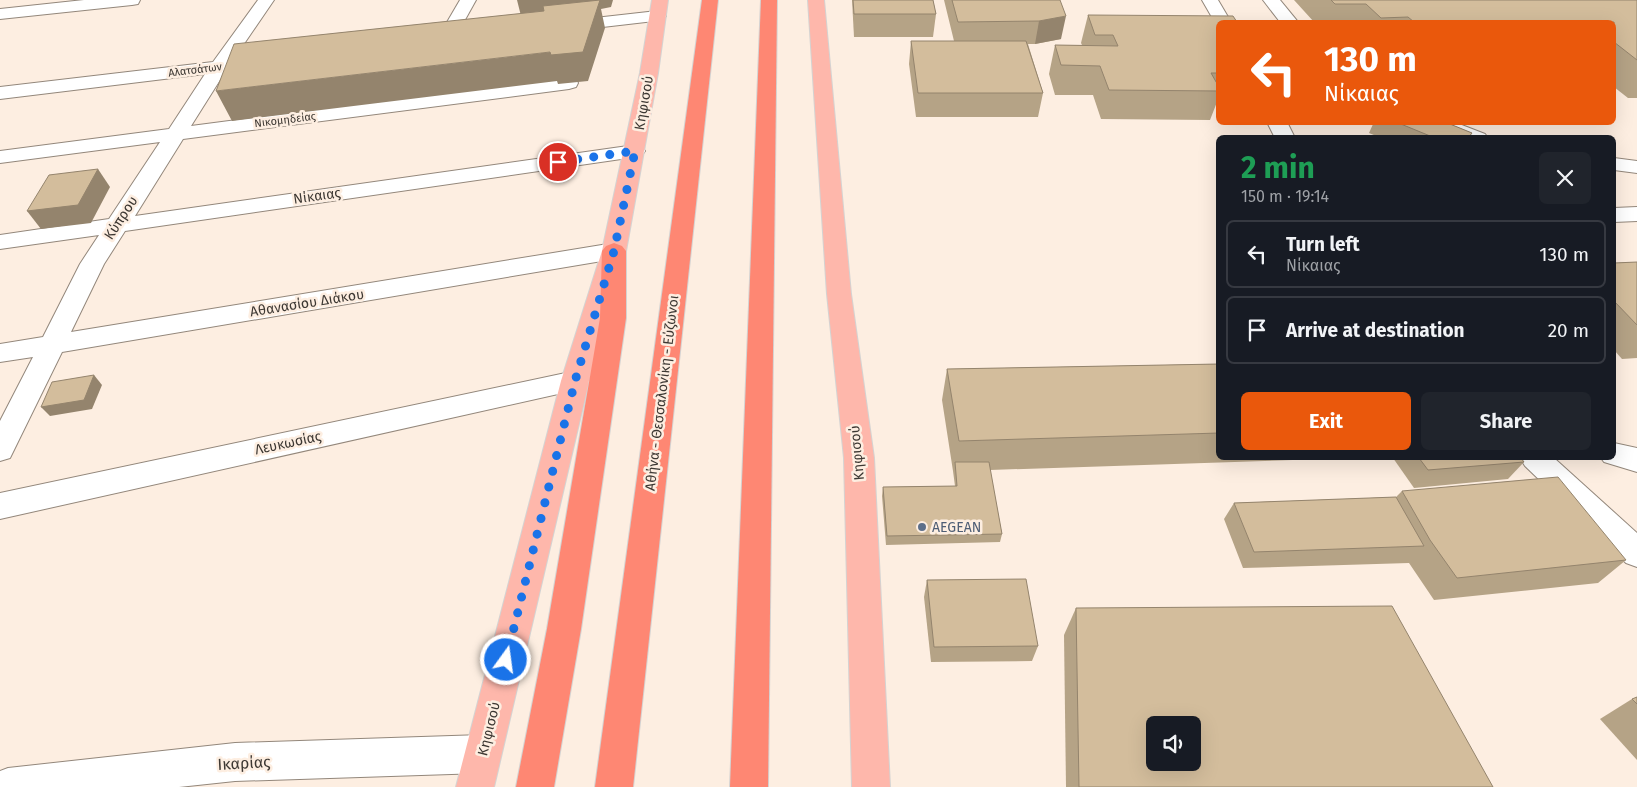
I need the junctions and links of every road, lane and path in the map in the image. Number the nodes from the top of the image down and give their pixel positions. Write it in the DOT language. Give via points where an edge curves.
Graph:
graph roads {
  1 [pos="132,0"];
  2 [pos="266,0"];
  3 [pos="468,0"];
  4 [pos="710,0"];
  5 [pos="768,0"];
  6 [pos="816,0"];
  7 [pos="1210,0"];
  8 [pos="1271,0"];
  9 [pos="659,8"];
  10 [pos="0,14"];
  11 [pos="1223,20"];
  12 [pos="1286,20"];
  13 [pos="551,28"];
  14 [pos="464,38"];
  15 [pos="445,41"];
  16 [pos="425,43"];
  17 [pos="278,60"];
  18 [pos="219,68"];
  19 [pos="569,83"];
  20 [pos="0,93"];
  21 [pos="1441,125"];
  22 [pos="178,133"];
  23 [pos="1470,135"];
  24 [pos="635,151"];
  25 [pos="0,157"];
  26 [pos="1616,164"];
  27 [pos="1637,167"];
  28 [pos="1637,214"];
  29 [pos="1616,215"];
  30 [pos="117,225"];
  31 [pos="0,242"];
  32 [pos="614,251"];
  33 [pos="53,345"];
  34 [pos="0,353"];
  35 [pos="575,381"];
  36 [pos="0,450"];
  37 [pos="1616,455"];
  38 [pos="1537,460"];
  39 [pos="1637,460"];
  40 [pos="0,506"];
  41 [pos="1637,553"];
  42 [pos="479,770"];
  43 [pos="8,787"];
  44 [pos="535,787"];
  45 [pos="614,787"];
  46 [pos="749,787"];
  47 [pos="871,787"];
  1 -- 10 [label="street"];
  2 -- 18 [label="street, Κύπρου"];
  3 -- 15 [label="street"];
  4 -- 45 [label="highway, Αθήνα - Θεσσαλονίκη - Εύζωνοι"];
  5 -- 46 [label="highway"];
  6 -- 47 [label="main road, Κηφισού" via="839,294 859,458"];
  7 -- 11 [label="street"];
  8 -- 12 [label="street"];
  9 -- 13 [label="street"];
  9 -- 24 [label="main road, Κηφισού"];
  14 -- 15 [label="street"];
  15 -- 16 [label="street"];
  17 -- 18 [label="street, Αλατσάτων"];
  18 -- 20 [label="street, Αλατσάτων"];
  18 -- 22 [label="street, Κύπρου"];
  19 -- 22 [label="street, Νικομηδείας"];
  21 -- 23 [label="street"];
  22 -- 25 [label="street, Νικομηδείας"];
  22 -- 30 [label="street, Κύπρου"];
  24 -- 30 [label="street, Νίκαιας"];
  24 -- 32 [label="main road, Κηφισού"];
  26 -- 27 [label="street"];
  28 -- 29 [label="street"];
  30 -- 31 [label="street, Νίκαιας"];
  30 -- 33 [label="street, Κύπρου" via="92,264"];
  32 -- 33 [label="street, Αθανασίου Διάκου"];
  32 -- 35 [label="main road, Κηφισού"];
  32 -- 44 [label="highway" via="613,318 564,629"];
  33 -- 34 [label="street, Αθανασίου Διάκου"];
  33 -- 36 [label="street, Κύπρου"];
  35 -- 40 [label="street, Λευκωσίας"];
  35 -- 42 [label="main road, Κηφισού"];
  37 -- 39 [label="street"];
  38 -- 41 [label="street"];
  42 -- 43 [label="street, Ικαρίας" via="235,762"];
}
